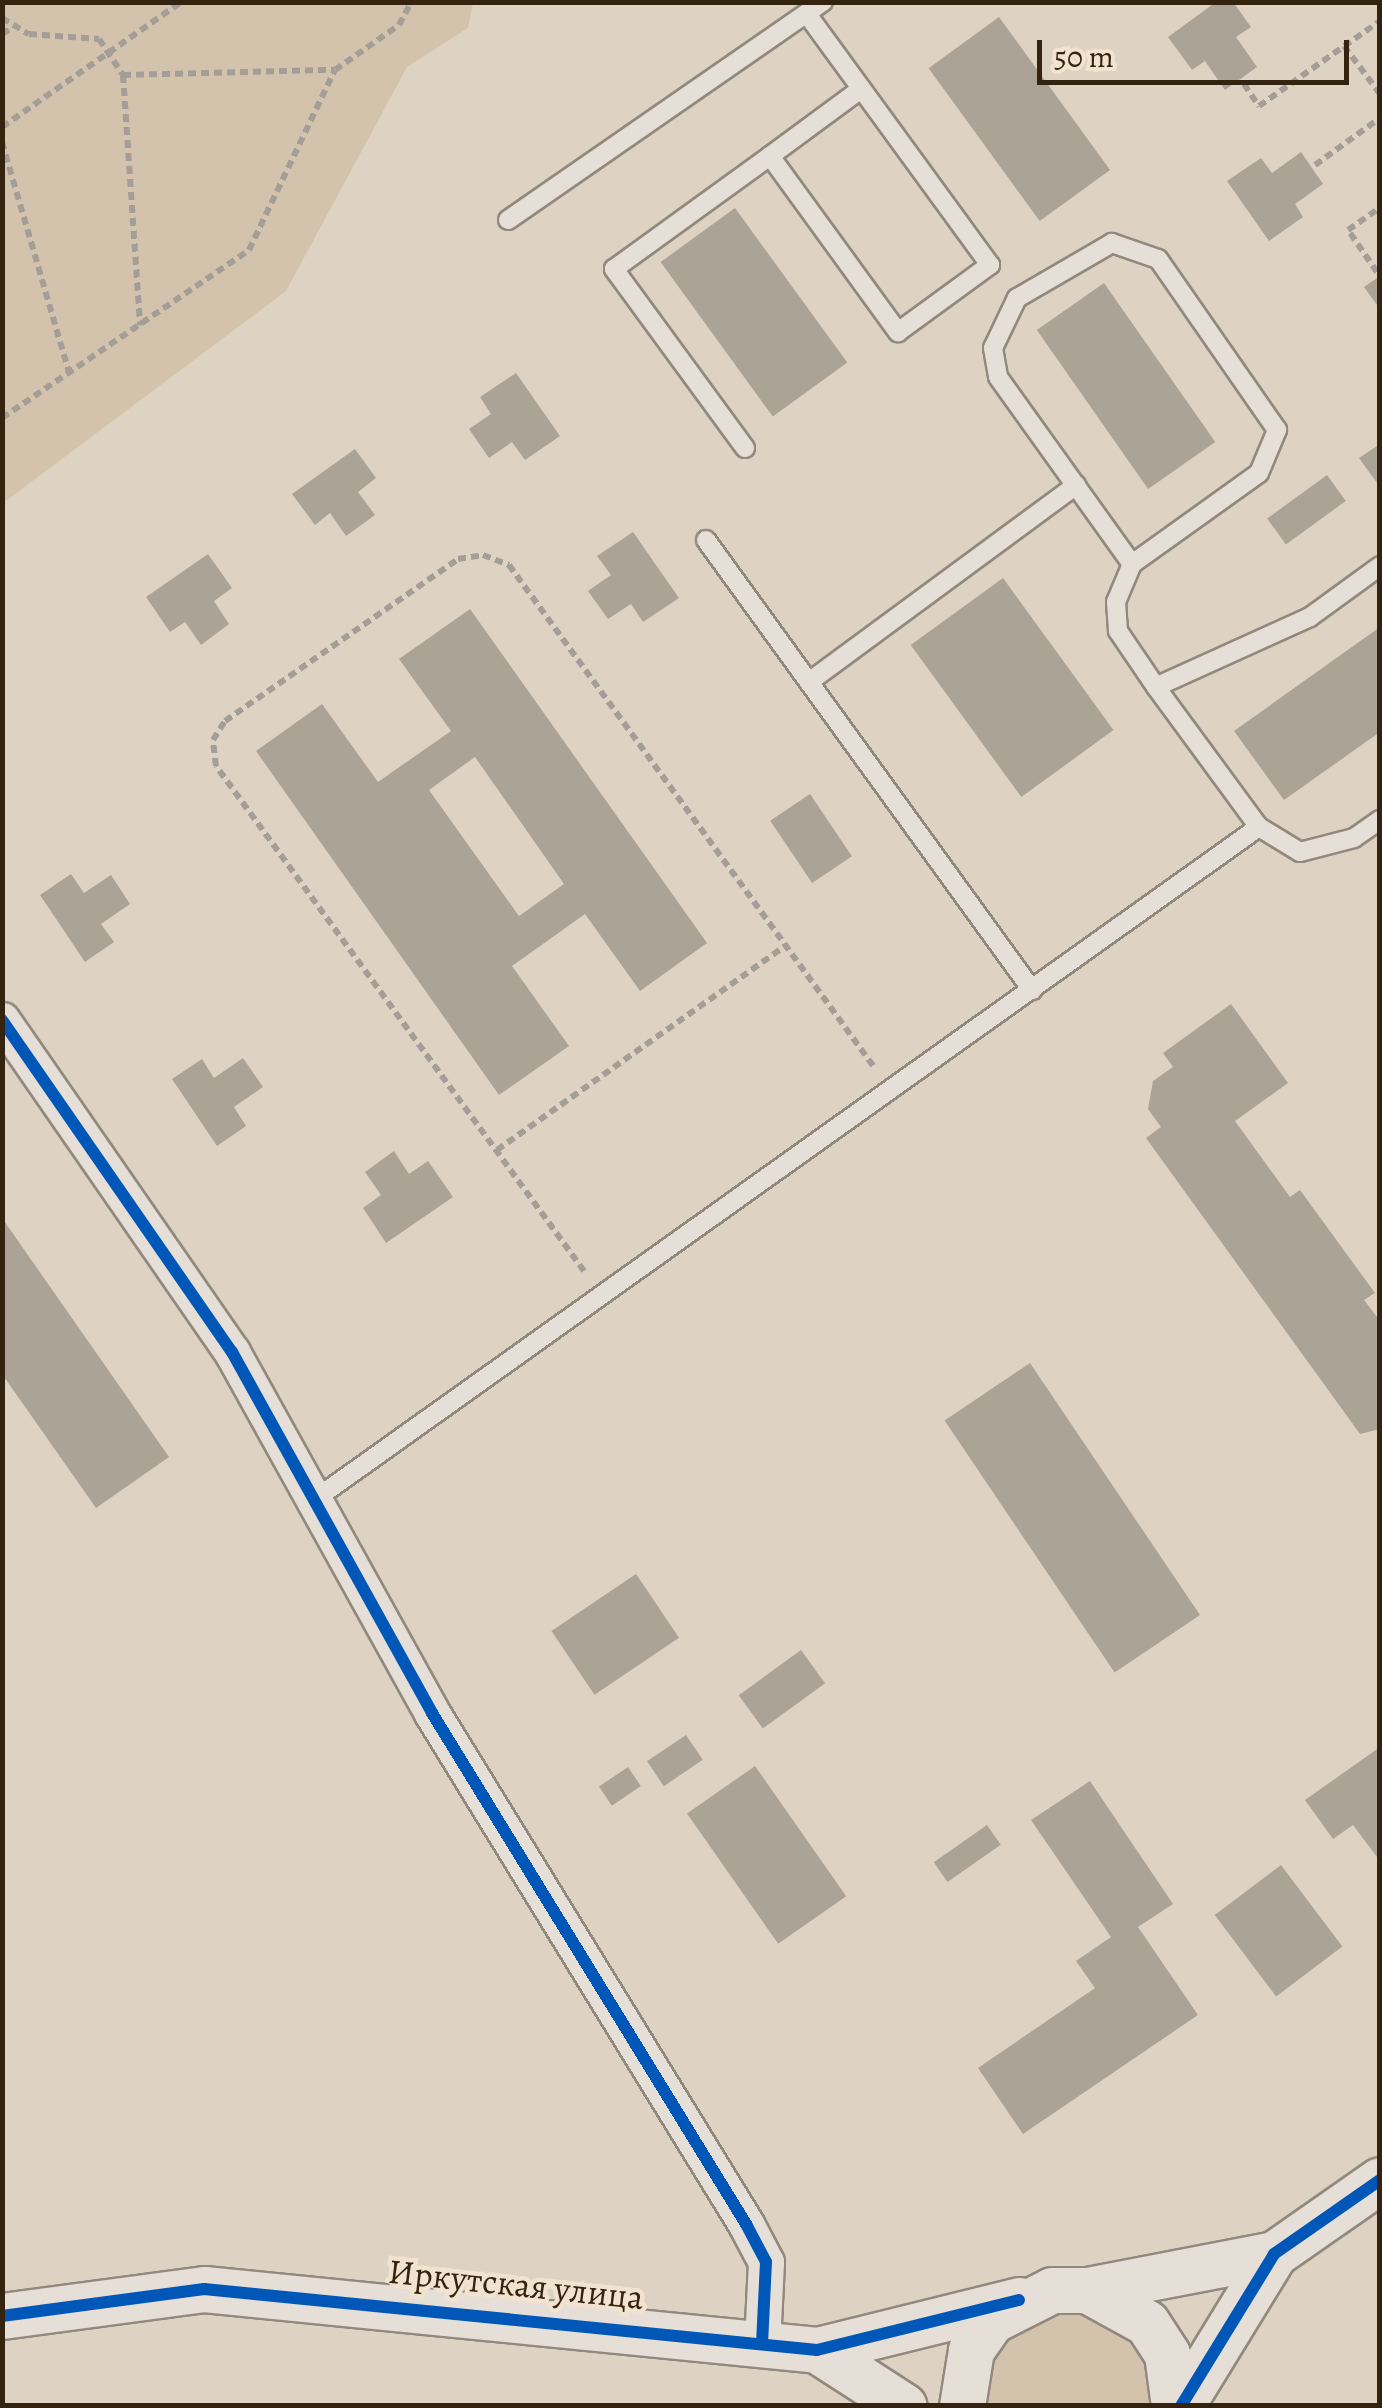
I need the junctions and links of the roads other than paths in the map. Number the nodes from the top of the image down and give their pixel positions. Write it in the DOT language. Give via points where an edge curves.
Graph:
graph roads {
  1 [pos="816,9"];
  2 [pos="861,89"];
  3 [pos="770,156"];
  4 [pos="508,220"];
  5 [pos="744,448"];
  6 [pos="1076,486"];
  7 [pos="706,540"];
  8 [pos="1132,564"];
  9 [pos="1380,566"];
  10 [pos="809,682"];
  11 [pos="1156,688"];
  12 [pos="1380,820"];
  13 [pos="1259,827"];
  14 [pos="1032,990"];
  15 [pos="2,1020"];
  16 [pos="314,1500"];
  17 [pos="1380,2180"];
  18 [pos="1274,2254"];
  19 [pos="1087,2290"];
  20 [pos="1018,2300"];
  21 [pos="2,2316"];
  22 [pos="762,2344"];
  23 [pos="817,2350"];
  24 [pos="904,2406"];
  25 [pos="962,2406"];
  26 [pos="1177,2406"];
  1 -- 2 [label="lane"];
  1 -- 4 [label="lane"];
  2 -- 3 [label="lane"];
  2 -- 3 [label="lane" via="990,265 944,299 898,332"];
  3 -- 5 [label="lane" via="614,269"];
  6 -- 8 [label="lane"];
  6 -- 8 [label="lane" via="998,377 992,348 1017,298 1084,252 1137,245 1158,259 1277,430 1258,473"];
  6 -- 10 [label="lane"];
  7 -- 10 [label="lane"];
  8 -- 11 [label="lane" via="1116,602 1118,631"];
  9 -- 11 [label="lane" via="1310,617"];
  10 -- 14 [label="lane"];
  11 -- 13 [label="lane"];
  12 -- 13 [label="lane" via="1342,843 1300,852"];
  13 -- 14 [label="lane"];
  14 -- 16 [label="lane"];
  15 -- 16 [label="street" via="232,1352"];
  16 -- 22 [label="street" via="432,1713 759,2249"];
  17 -- 18 [label="street"];
  18 -- 19 [label="street, Иркутская улица"];
  18 -- 26 [label="street"];
  19 -- 20 [label="street, Иркутская улица"];
  19 -- 26 [label="street" via="1148,2323 1167,2354"];
  20 -- 23 [label="street, Иркутская улица"];
  20 -- 25 [label="street" via="970,2350"];
  21 -- 22 [label="street, Иркутская улица" via="204,2289"];
  22 -- 23 [label="street, Иркутская улица"];
  23 -- 24 [label="street, Иркутская улица"];
}
